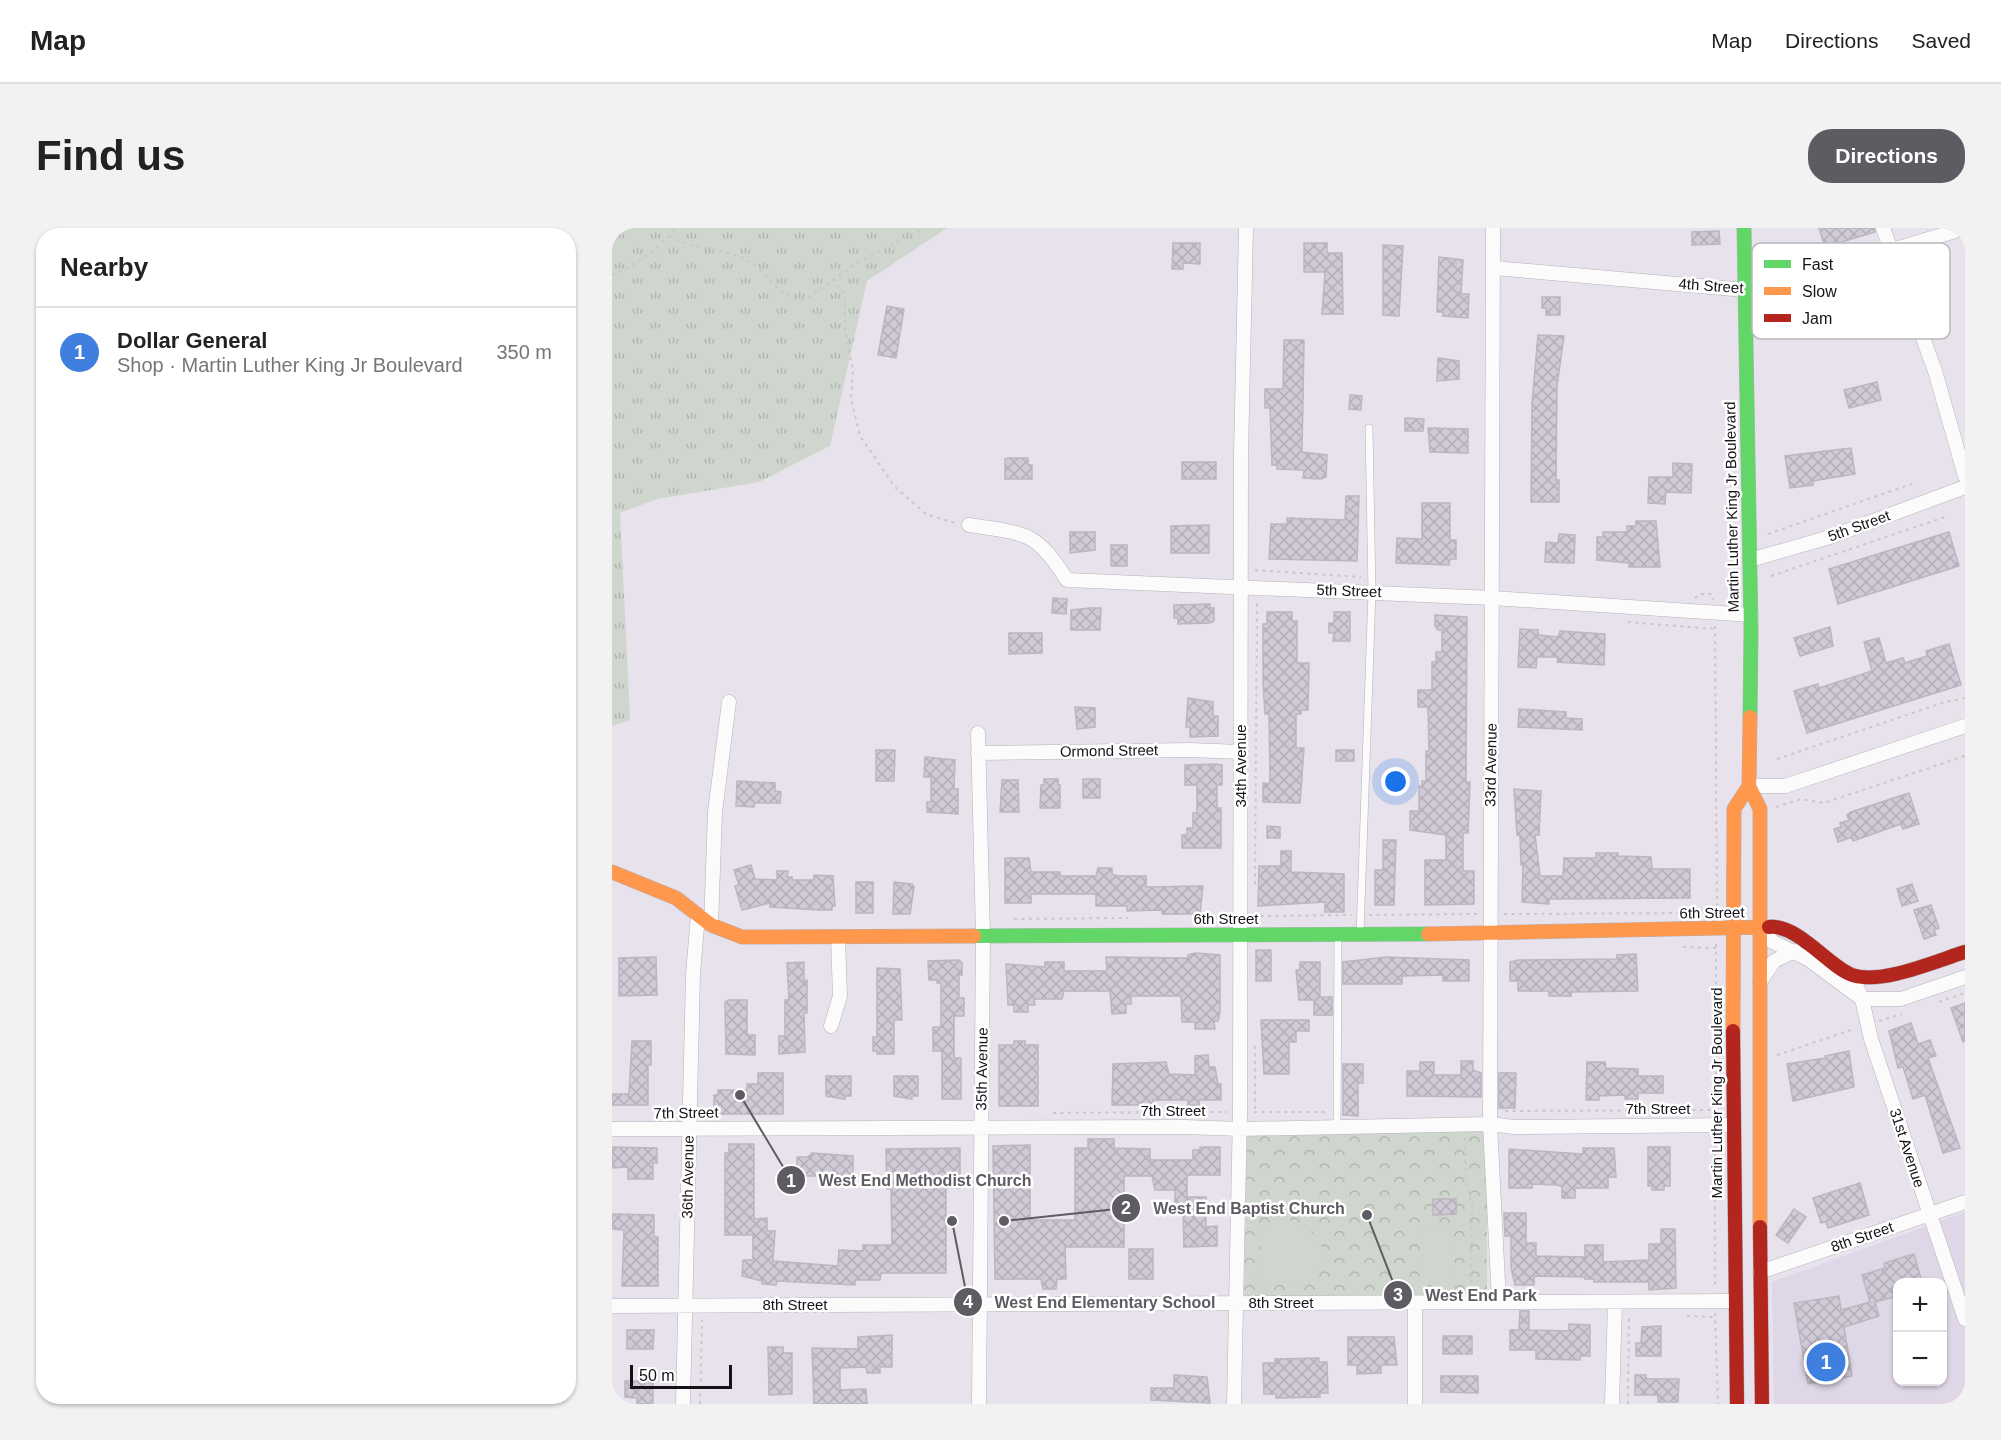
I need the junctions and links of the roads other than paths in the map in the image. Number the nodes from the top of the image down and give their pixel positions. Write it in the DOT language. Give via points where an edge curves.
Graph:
graph roads {
  1 [pos="1246,228"];
  2 [pos="1493,228"];
  3 [pos="1744,228"];
  4 [pos="1883,228"];
  5 [pos="1955,231"];
  6 [pos="1889,243"];
  7 [pos="1915,243"];
  8 [pos="1494,268"];
  9 [pos="1752,289"];
  10 [pos="1745,290"];
  11 [pos="1924,339"];
  12 [pos="1369,428"];
  13 [pos="1965,476"];
  14 [pos="1965,487"];
  15 [pos="969,525"];
  16 [pos="1750,560"];
  17 [pos="1240,587"];
  18 [pos="1372,592"];
  19 [pos="1493,597"];
  20 [pos="1751,615"];
  21 [pos="729,702"];
  22 [pos="1965,726"];
  23 [pos="978,734"];
  24 [pos="1241,752"];
  25 [pos="978,753"];
  26 [pos="1749,786"];
  27 [pos="612,872"];
  28 [pos="698,915"];
  29 [pos="711,925"];
  30 [pos="1733,929"];
  31 [pos="1760,929"];
  32 [pos="1338,934"];
  33 [pos="1360,934"];
  34 [pos="1490,934"];
  35 [pos="983,936"];
  36 [pos="1240,936"];
  37 [pos="838,938"];
  38 [pos="1795,951"];
  39 [pos="1965,952"];
  40 [pos="1852,975"];
  41 [pos="1965,977"];
  42 [pos="1760,981"];
  43 [pos="1862,999"];
  44 [pos="831,1026"];
  45 [pos="1490,1118"];
  46 [pos="1733,1125"];
  47 [pos="981,1127"];
  48 [pos="1337,1127"];
  49 [pos="612,1129"];
  50 [pos="1240,1129"];
  51 [pos="689,1130"];
  52 [pos="1965,1202"];
  53 [pos="1929,1214"];
  54 [pos="1760,1272"];
  55 [pos="1734,1301"];
  56 [pos="1415,1302"];
  57 [pos="1499,1302"];
  58 [pos="1615,1302"];
  59 [pos="1236,1303"];
  60 [pos="978,1305"];
  61 [pos="612,1306"];
  62 [pos="685,1306"];
  63 [pos="1965,1320"];
  64 [pos="683,1404"];
  65 [pos="980,1404"];
  66 [pos="1234,1404"];
  67 [pos="1415,1404"];
  68 [pos="1612,1404"];
  69 [pos="1737,1404"];
  70 [pos="1762,1404"];
  1 -- 17 [label="street, 34th Avenue"];
  2 -- 8 [label="street, 33rd Avenue"];
  3 -- 10 [label="main road, Martin Luther King Jr Boulevard"];
  4 -- 6 [label="street"];
  5 -- 7 [label="street, 4th Street"];
  8 -- 10 [label="street, 4th Street"];
  8 -- 19 [label="street, 33rd Avenue"];
  9 -- 10 [label="street, 4th Street"];
  10 -- 16 [label="main road, Martin Luther King Jr Boulevard"];
  11 -- 13 [label="street"];
  12 -- 18 [label="lane"];
  14 -- 16 [label="street, 5th Street" via="1830,537"];
  15 -- 17 [label="street, 5th Street" via="1016,532 1037,541 1067,580"];
  16 -- 20 [label="main road, Martin Luther King Jr Boulevard"];
  17 -- 18 [label="street, 5th Street"];
  17 -- 24 [label="street, 34th Avenue"];
  18 -- 19 [label="street, 5th Street"];
  18 -- 33 [label="lane"];
  19 -- 20 [label="street, 5th Street"];
  19 -- 34 [label="street, 33rd Avenue"];
  20 -- 26 [label="main road, Martin Luther King Jr Boulevard"];
  21 -- 29 [label="street" via="715,812"];
  22 -- 26 [label="street" via="1785,786"];
  23 -- 25 [label="street, 35th Avenue"];
  24 -- 25 [label="street, Ormond Street"];
  24 -- 36 [label="street, 34th Avenue"];
  25 -- 35 [label="street, 35th Avenue"];
  26 -- 30 [label="main road, Martin Luther King Jr Boulevard" via="1734,809"];
  26 -- 31 [label="main road, Martin Luther King Jr Boulevard" via="1760,809"];
  27 -- 28 [label="main road, 6th Street" via="676,898"];
  28 -- 29 [label="main road, 6th Street"];
  28 -- 51 [label="street, 36th Avenue"];
  29 -- 37 [label="main road, 6th Street" via="742,937"];
  30 -- 31 [label="main road, 6th Street"];
  30 -- 34 [label="main road, 6th Street"];
  30 -- 46 [label="main road, Martin Luther King Jr Boulevard"];
  31 -- 38 [label="street" via="1773,942"];
  31 -- 40 [label="main road" via="1772,926 1799,937"];
  31 -- 42 [label="main road, Martin Luther King Jr Boulevard"];
  32 -- 33 [label="main road, 6th Street"];
  32 -- 36 [label="main road, 6th Street"];
  32 -- 48 [label="lane"];
  33 -- 34 [label="main road, 6th Street"];
  34 -- 45 [label="street, 33rd Avenue"];
  35 -- 36 [label="main road, 6th Street"];
  35 -- 37 [label="main road, 6th Street"];
  35 -- 47 [label="street, 35th Avenue"];
  36 -- 50 [label="street, 34th Avenue"];
  37 -- 44 [label="street" via="840,996"];
  38 -- 42 [label="street" via="1774,961"];
  38 -- 43 [label="street"];
  39 -- 40 [label="main road" via="1889,976"];
  40 -- 43 [label="street, 31st Avenue"];
  41 -- 43 [label="street" via="1901,999"];
  42 -- 54 [label="main road, Martin Luther King Jr Boulevard"];
  43 -- 53 [label="street, 31st Avenue" via="1871,1039"];
  45 -- 46 [label="street, 7th Street" via="1514,1127"];
  45 -- 48 [label="street, 7th Street"];
  45 -- 57 [label="street, 33rd Avenue"];
  46 -- 55 [label="main road, Martin Luther King Jr Boulevard"];
  47 -- 50 [label="street, 7th Street"];
  47 -- 51 [label="street, 7th Street"];
  47 -- 60 [label="street, 35th Avenue"];
  48 -- 50 [label="street, 7th Street"];
  49 -- 51 [label="street, 7th Street"];
  50 -- 59 [label="street, 34th Avenue"];
  51 -- 62 [label="street, 36th Avenue"];
  52 -- 53 [label="street, 8th Street"];
  53 -- 54 [label="street, 8th Street"];
  53 -- 63 [label="street, 31st Avenue"];
  54 -- 70 [label="main road, Martin Luther King Jr Boulevard"];
  55 -- 58 [label="street, 8th Street"];
  55 -- 69 [label="main road, Martin Luther King Jr Boulevard"];
  56 -- 57 [label="street, 8th Street"];
  56 -- 59 [label="street, 8th Street"];
  56 -- 67 [label="street"];
  57 -- 58 [label="street, 8th Street"];
  58 -- 68 [label="street"];
  59 -- 60 [label="street, 8th Street"];
  59 -- 66 [label="street, 34th Avenue" via="1231,1357"];
  60 -- 62 [label="street, 8th Street"];
  60 -- 65 [label="street, 35th Avenue"];
  61 -- 62 [label="street, 8th Street"];
  62 -- 64 [label="street, 36th Avenue"];
}
